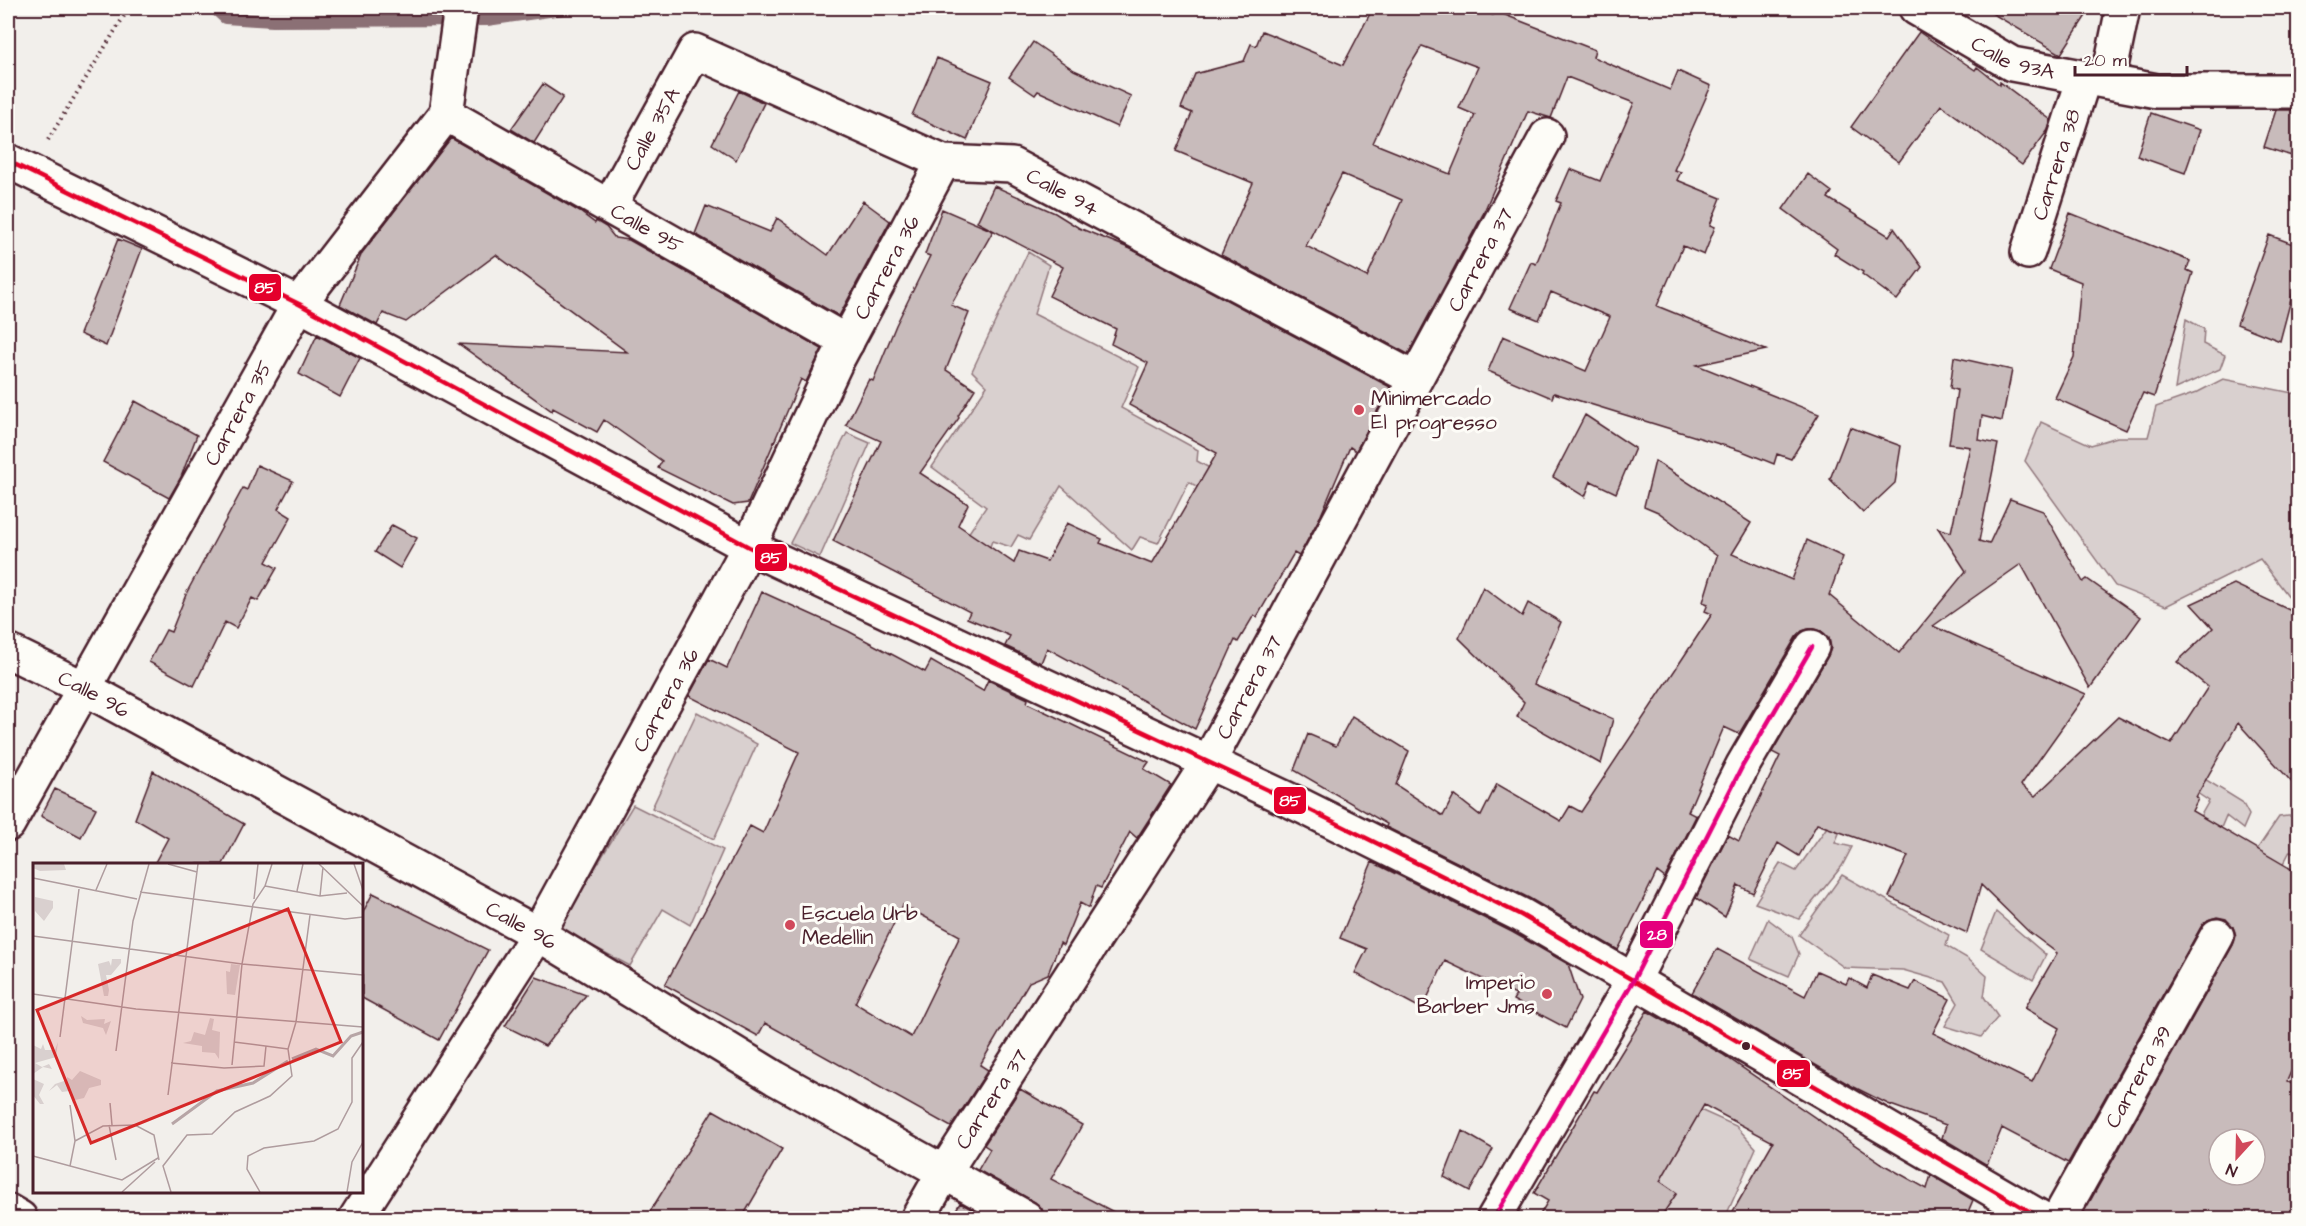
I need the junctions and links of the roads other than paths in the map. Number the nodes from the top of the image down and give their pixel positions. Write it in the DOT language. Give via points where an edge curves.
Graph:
graph roads {
  1 [pos="461,8"];
  2 [pos="1916,8"];
  3 [pos="2123,8"];
  4 [pos="695,51"];
  5 [pos="2096,79"];
  6 [pos="2298,91"];
  7 [pos="446,114"];
  8 [pos="1547,136"];
  9 [pos="943,162"];
  10 [pos="18,166"];
  11 [pos="610,206"];
  12 [pos="2028,252"];
  13 [pos="299,304"];
  14 [pos="847,342"];
  15 [pos="1415,379"];
  16 [pos="749,547"];
  17 [pos="1812,647"];
  18 [pos="8,651"];
  19 [pos="86,689"];
  20 [pos="1208,763"];
  21 [pos="8,824"];
  22 [pos="538,934"];
  23 [pos="2217,936"];
  24 [pos="1633,981"];
  25 [pos="943,1174"];
  26 [pos="8,1211"];
  27 [pos="20,1218"];
  28 [pos="356,1218"];
  29 [pos="918,1218"];
  30 [pos="1026,1218"];
  31 [pos="1494,1218"];
  32 [pos="2041,1218"];
  33 [pos="2059,1218"];
  1 -- 7 [label="street, Carrera 35"];
  2 -- 5 [label="street, Calle 93A" via="2012,64"];
  3 -- 5 [label="street, Carrera 38"];
  4 -- 9 [label="street, Calle 94"];
  4 -- 11 [label="street, Calle 35A"];
  5 -- 6 [label="street, Calle 93A" via="2157,91"];
  5 -- 12 [label="street, Carrera 38"];
  7 -- 11 [label="street, Calle 95"];
  7 -- 13 [label="street, Carrera 35"];
  8 -- 15 [label="street, Carrera 37"];
  9 -- 14 [label="street, Carrera 36"];
  9 -- 15 [label="street, Calle 94" via="1012,165"];
  10 -- 13 [label="street"];
  11 -- 14 [label="street, Calle 95"];
  13 -- 16 [label="street"];
  13 -- 19 [label="street, Carrera 35"];
  14 -- 16 [label="street, Carrera 36"];
  15 -- 20 [label="street, Carrera 37"];
  16 -- 20 [label="street"];
  16 -- 22 [label="street, Carrera 36"];
  17 -- 24 [label="street" via="1743,765"];
  18 -- 19 [label="street, Calle 96"];
  19 -- 21 [label="street, Carrera 35"];
  19 -- 22 [label="street, Calle 96"];
  20 -- 24 [label="street" via="1521,915"];
  20 -- 25 [label="street, Carrera 37"];
  22 -- 25 [label="street, Calle 96" via="775,1078"];
  22 -- 28 [label="street, Carrera 36"];
  23 -- 33 [label="street, Carrera 39"];
  24 -- 31 [label="street"];
  24 -- 32 [label="street"];
  25 -- 29 [label="street, Carrera 37"];
  25 -- 30 [label="street, Calle 96"];
  26 -- 27 [label="street"];
}
